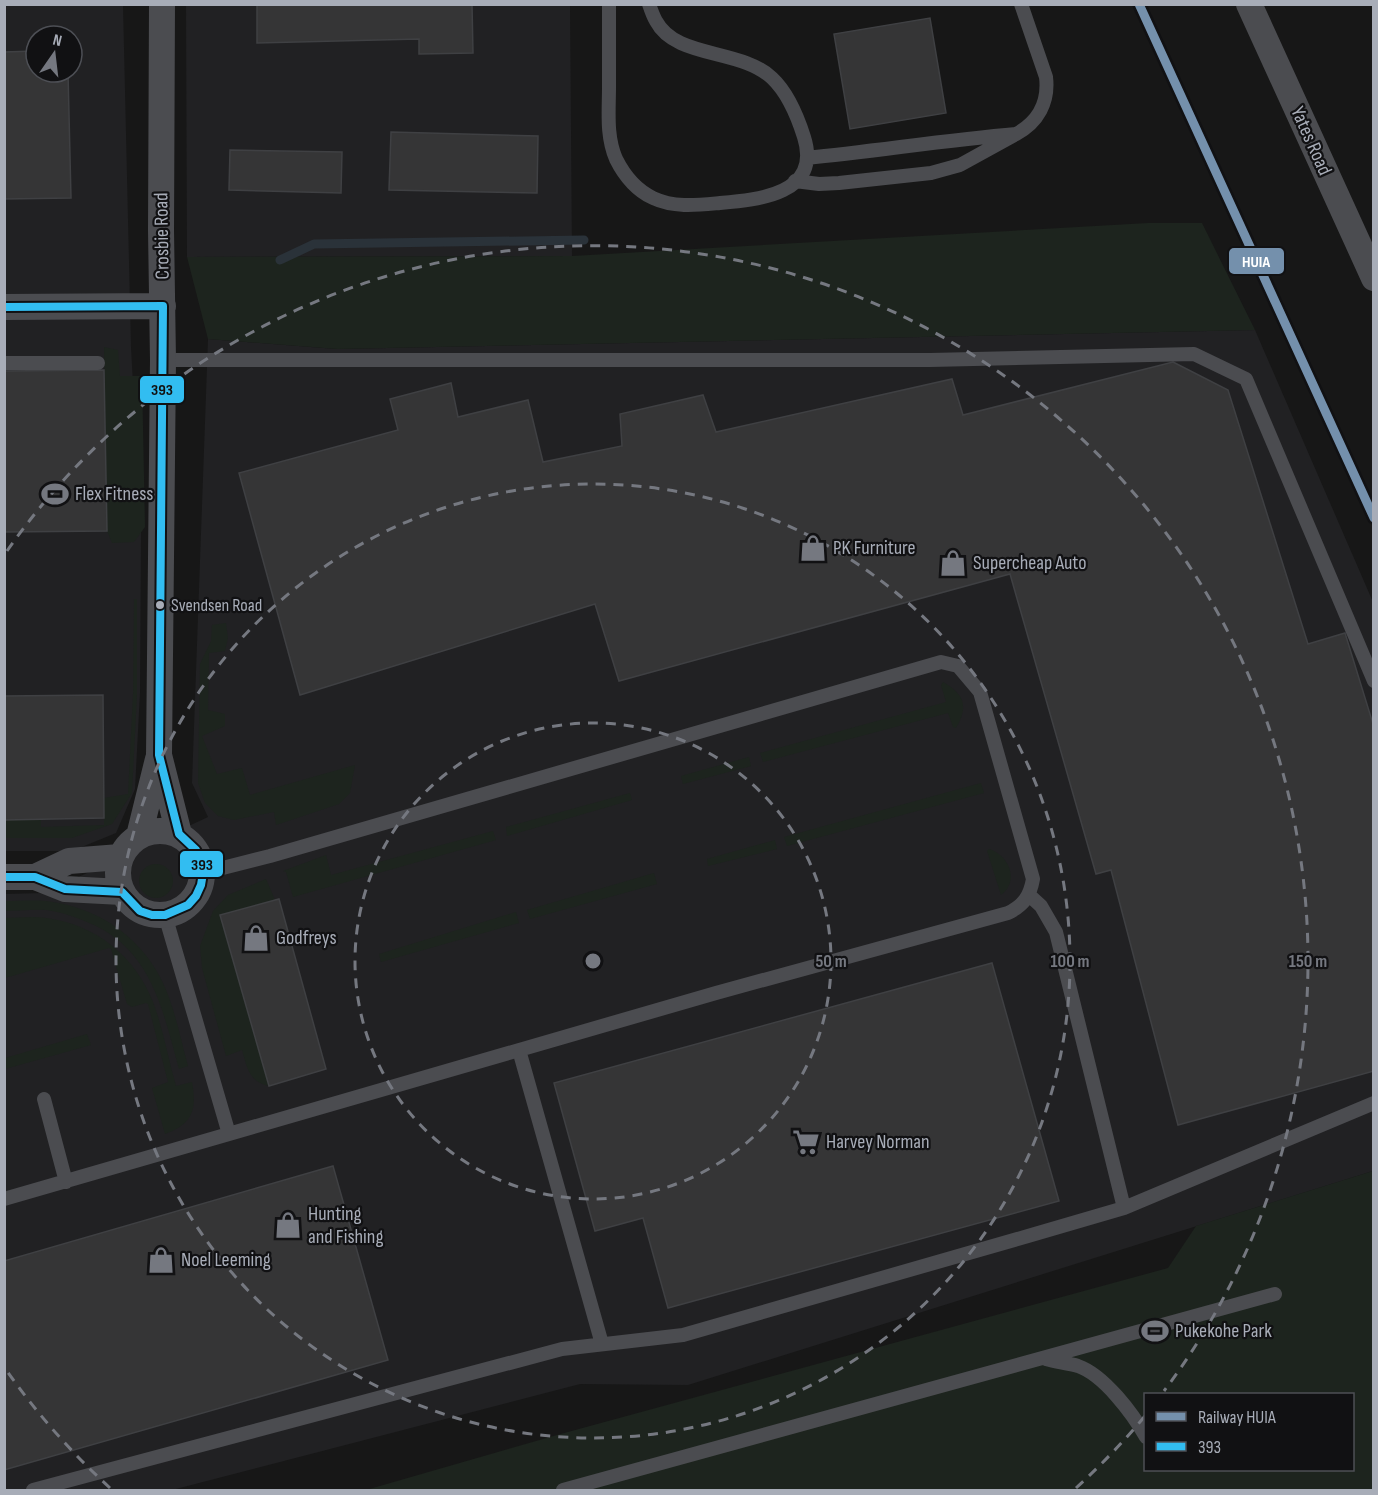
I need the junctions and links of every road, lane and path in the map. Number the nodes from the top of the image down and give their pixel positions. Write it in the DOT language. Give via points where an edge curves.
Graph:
graph roads {
  1 [pos="162,4"];
  2 [pos="609,4"];
  3 [pos="649,4"];
  4 [pos="1021,4"];
  5 [pos="1249,4"];
  6 [pos="1016,134"];
  7 [pos="807,158"];
  8 [pos="795,181"];
  9 [pos="1374,278"];
  10 [pos="163,306"];
  11 [pos="4,307"];
  12 [pos="164,360"];
  13 [pos="4,363"];
  14 [pos="98,363"];
  15 [pos="1374,681"];
  16 [pos="159,755"];
  17 [pos="179,834"];
  18 [pos="139,836"];
  19 [pos="120,857"];
  20 [pos="202,873"];
  21 [pos="4,877"];
  22 [pos="35,877"];
  23 [pos="122,892"];
  24 [pos="1029,895"];
  25 [pos="165,915"];
  26 [pos="519,1050"];
  27 [pos="44,1099"];
  28 [pos="1374,1103"];
  29 [pos="229,1134"];
  30 [pos="66,1182"];
  31 [pos="4,1200"];
  32 [pos="1124,1208"];
  33 [pos="1275,1294"];
  34 [pos="602,1344"];
  35 [pos="1042,1358"];
  36 [pos="1144,1433"];
  37 [pos="33,1491"];
  38 [pos="563,1491"];
  1 -- 10 [label="street, Crosbie Road"];
  2 -- 8 [label="lane" via="611,144 623,172 632,182 665,203 694,205 763,199 788,189"];
  3 -- 7 [label="lane" via="656,22 673,39 701,51 738,58 773,78 784,92 804,136"];
  4 -- 6 [label="lane" via="1046,77 1047,97 1037,114"];
  5 -- 9 [label="street, Yates Road"];
  6 -- 7 [label="lane"];
  6 -- 8 [label="lane" via="960,165 931,173 849,183"];
  7 -- 8 [label="lane"];
  10 -- 11 [label="street"];
  10 -- 12 [label="street, Crosbie Road"];
  12 -- 15 [label="lane" via="930,360 1194,354 1246,379"];
  12 -- 16 [label="street, Crosbie Road"];
  13 -- 14 [label="lane"];
  16 -- 17 [label="street, Crosbie Road"];
  16 -- 18 [label="street, Crosbie Road"];
  17 -- 18 [label="street" via="152,831"];
  17 -- 20 [label="street" via="196,850"];
  18 -- 19 [label="street"];
  19 -- 22 [label="street" via="69,861"];
  19 -- 23 [label="street" via="117,869"];
  20 -- 24 [label="lane" via="941,662 958,666 982,697 1031,868"];
  20 -- 25 [label="street" via="196,896 188,905"];
  21 -- 22 [label="street"];
  22 -- 23 [label="street" via="65,889"];
  23 -- 25 [label="street" via="140,910"];
  24 -- 26 [label="lane" via="1019,908 1008,913"];
  24 -- 32 [label="lane" via="1041,906 1056,932"];
  25 -- 29 [label="lane"];
  26 -- 29 [label="lane"];
  26 -- 34 [label="lane"];
  27 -- 30 [label="lane"];
  28 -- 32 [label="lane"];
  29 -- 30 [label="lane"];
  30 -- 31 [label="lane"];
  32 -- 34 [label="lane" via="683,1335"];
  33 -- 35 [label="lane"];
  34 -- 37 [label="lane" via="562,1349"];
  35 -- 36 [label="lane" via="1080,1367 1110,1388"];
  35 -- 38 [label="lane"];
}
